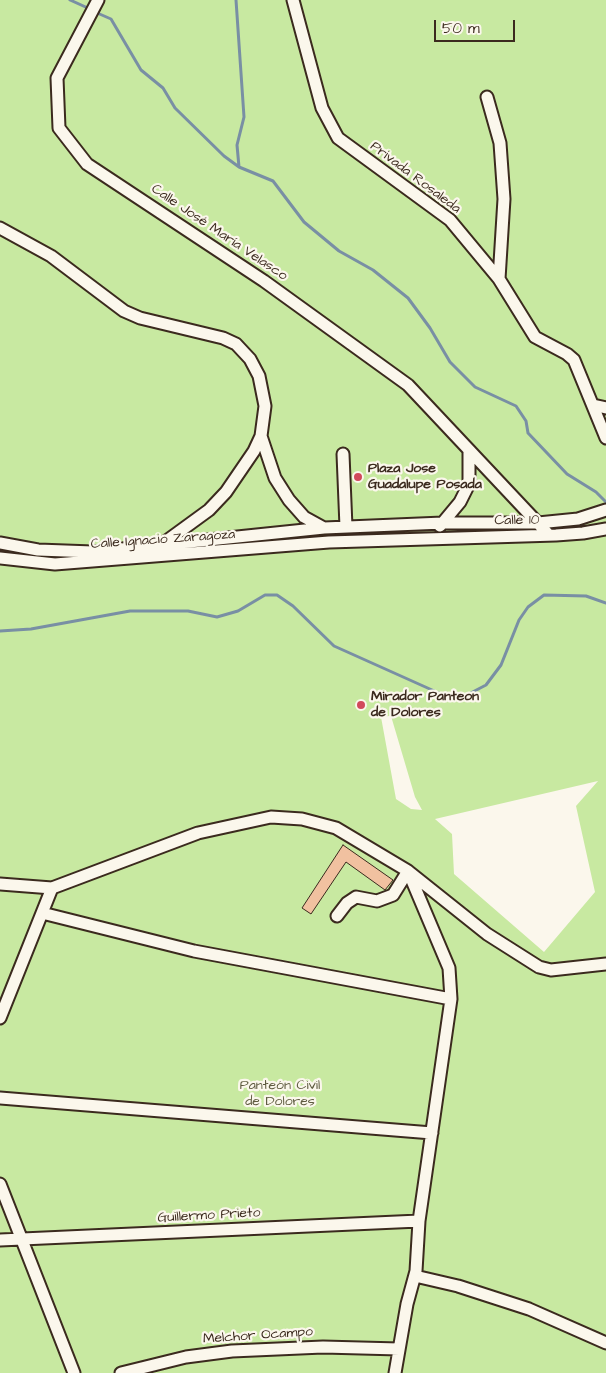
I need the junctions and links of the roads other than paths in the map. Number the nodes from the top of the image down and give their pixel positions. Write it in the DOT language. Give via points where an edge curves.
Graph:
graph roads {
  1 [pos="98,0"];
  2 [pos="292,0"];
  3 [pos="487,97"];
  4 [pos="0,228"];
  5 [pos="499,279"];
  6 [pos="593,405"];
  7 [pos="606,408"];
  8 [pos="261,436"];
  9 [pos="606,438"];
  10 [pos="470,450"];
  11 [pos="343,454"];
  12 [pos="605,511"];
  13 [pos="443,523"];
  14 [pos="538,523"];
  15 [pos="346,527"];
  16 [pos="324,528"];
  17 [pos="606,529"];
  18 [pos="550,535"];
  19 [pos="429,538"];
  20 [pos="329,542"];
  21 [pos="0,543"];
  22 [pos="159,546"];
  23 [pos="0,558"];
  24 [pos="408,871"];
  25 [pos="1,886"];
  26 [pos="52,888"];
  27 [pos="42,913"];
  28 [pos="337,916"];
  29 [pos="606,964"];
  30 [pos="450,999"];
  31 [pos="0,1018"];
  32 [pos="0,1098"];
  33 [pos="432,1133"];
  34 [pos="0,1184"];
  35 [pos="419,1221"];
  36 [pos="21,1239"];
  37 [pos="0,1240"];
  38 [pos="415,1276"];
  39 [pos="606,1343"];
  40 [pos="399,1348"];
  41 [pos="74,1373"];
  42 [pos="121,1373"];
  43 [pos="395,1373"];
  1 -- 10 [label="street, Calle José María Velasco" via="57,78 59,128 87,164 217,248 403,380"];
  2 -- 5 [label="street, Privada Rosaleda" via="322,108 338,138 450,220"];
  3 -- 5 [label="street" via="500,144 504,199"];
  4 -- 8 [label="street, Calle Ignacio Zaragoza" via="51,256 124,311 236,344 250,359 259,376 265,406"];
  5 -- 6 [label="street, Privada Rosaleda" via="535,337 574,360"];
  6 -- 7 [label="street"];
  6 -- 9 [label="street, Privada Rosaleda"];
  8 -- 16 [label="street, Calle Ignacio Zaragoza" via="275,478 289,500 304,517"];
  8 -- 22 [label="street, Calle Ignacio Zaragoza" via="244,467 209,510"];
  10 -- 13 [label="street" via="469,484"];
  10 -- 14 [label="street, Calle José María Velasco"];
  11 -- 15 [label="street"];
  12 -- 14 [label="street, Calle 10" via="578,519"];
  13 -- 14 [label="street, Calle 10"];
  13 -- 15 [label="street, Calle Ignacio Zaragoza"];
  13 -- 19 [label="street"];
  14 -- 18 [label="street, Calle José María Velasco"];
  15 -- 16 [label="street, Calle Ignacio Zaragoza"];
  16 -- 20 [label="street"];
  16 -- 22 [label="street, Calle Ignacio Zaragoza"];
  17 -- 18 [label="street, Calle 10"];
  18 -- 19 [label="street, Calle 10"];
  19 -- 20 [label="street, Calle Ignacio Zaragoza"];
  20 -- 23 [label="street, Calle Ignacio Zaragoza" via="55,564"];
  21 -- 22 [label="street, Calle Ignacio Zaragoza" via="64,552"];
  24 -- 26 [label="street" via="336,828 302,819 270,817 198,832"];
  24 -- 28 [label="street" via="393,895 377,901 356,897"];
  24 -- 29 [label="street" via="487,934 539,967 551,970"];
  24 -- 30 [label="street" via="450,968"];
  25 -- 26 [label="street"];
  26 -- 27 [label="street"];
  27 -- 30 [label="street" via="194,951"];
  27 -- 31 [label="street"];
  30 -- 33 [label="street"];
  32 -- 33 [label="street"];
  33 -- 35 [label="street"];
  34 -- 36 [label="street"];
  35 -- 36 [label="street, Guillermo Prieto"];
  35 -- 38 [label="street"];
  36 -- 37 [label="street, Guillermo Prieto"];
  36 -- 41 [label="street"];
  38 -- 39 [label="street" via="530,1309"];
  38 -- 40 [label="street"];
  40 -- 42 [label="street, Melchor Ocampo" via="232,1351 186,1357"];
  40 -- 43 [label="street"];
}
